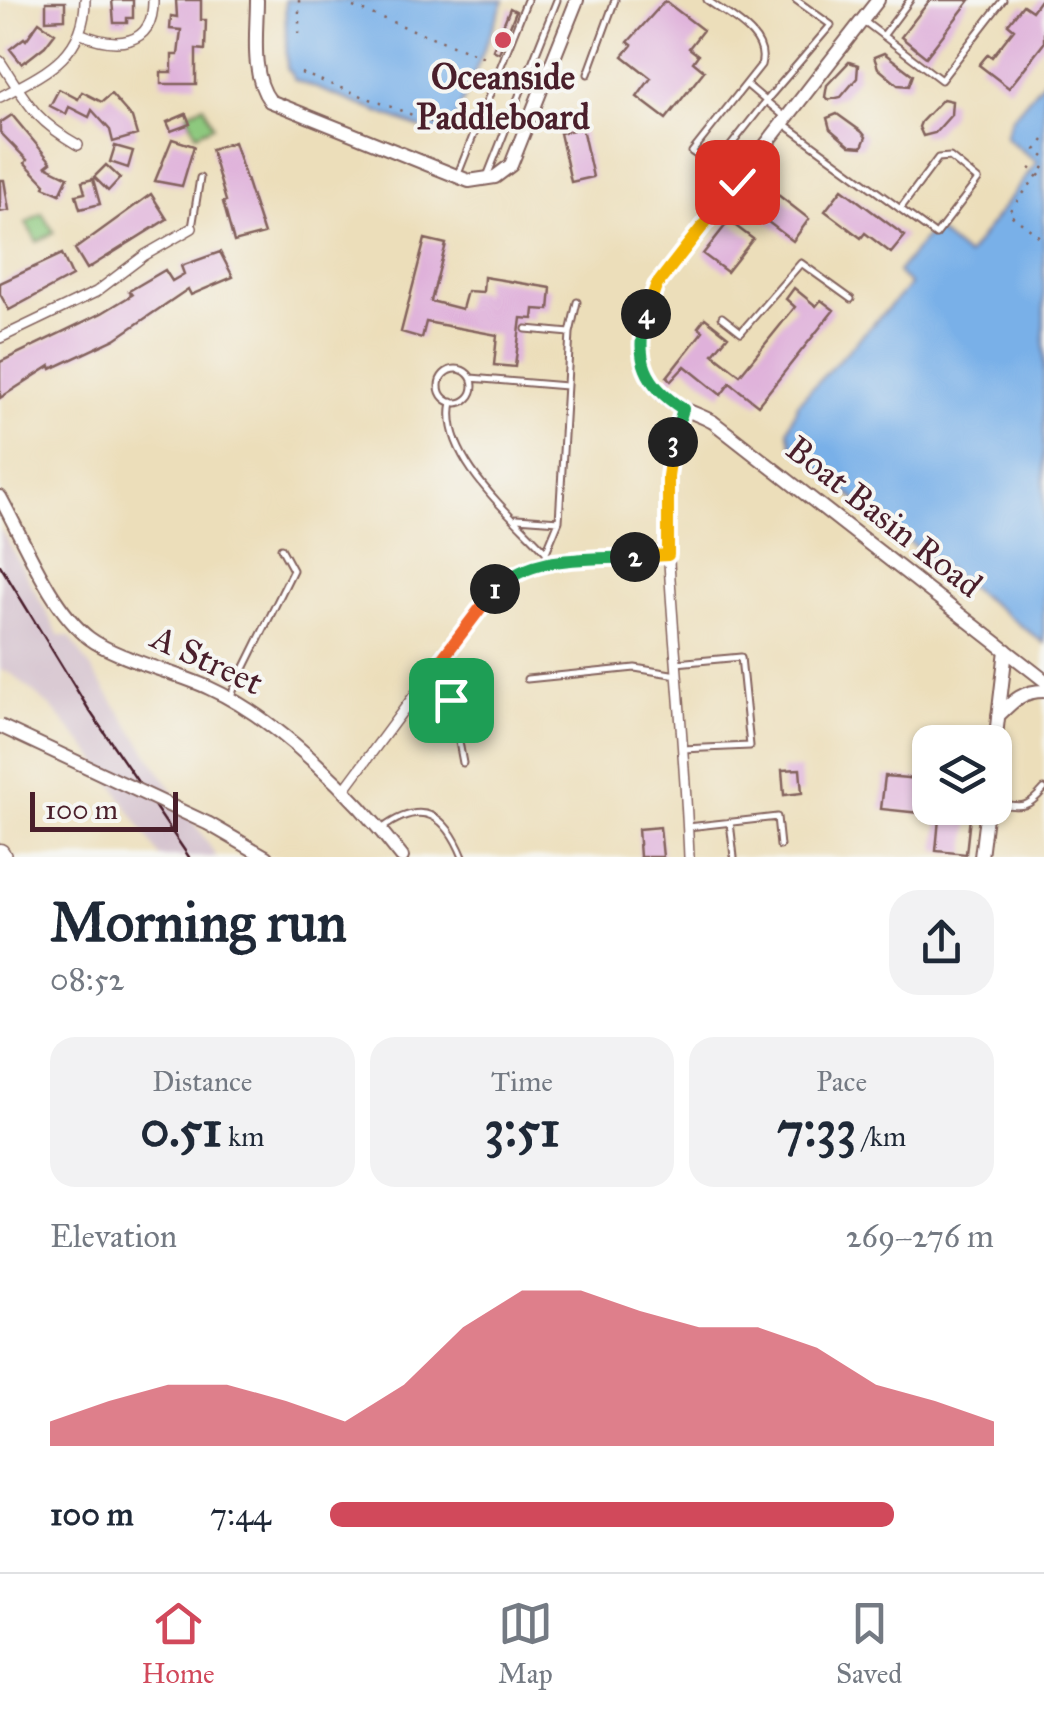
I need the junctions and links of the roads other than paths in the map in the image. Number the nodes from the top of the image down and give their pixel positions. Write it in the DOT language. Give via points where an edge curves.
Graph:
graph roads {
  1 [pos="85,0"];
  2 [pos="153,0"];
  3 [pos="257,0"];
  4 [pos="526,0"];
  5 [pos="557,0"];
  6 [pos="577,0"];
  7 [pos="614,0"];
  8 [pos="707,0"];
  9 [pos="723,0"];
  10 [pos="796,0"];
  11 [pos="878,0"];
  12 [pos="910,0"];
  13 [pos="1003,0"];
  14 [pos="717,8"];
  15 [pos="862,20"];
  16 [pos="79,33"];
  17 [pos="883,36"];
  18 [pos="0,62"];
  19 [pos="588,74"];
  20 [pos="746,84"];
  21 [pos="18,88"];
  22 [pos="0,97"];
  23 [pos="766,102"];
  24 [pos="785,120"];
  25 [pos="78,145"];
  26 [pos="457,176"];
  27 [pos="200,178"];
  28 [pos="485,180"];
  29 [pos="900,209"];
  30 [pos="192,228"];
  31 [pos="851,299"];
  32 [pos="577,302"];
  33 [pos="722,317"];
  34 [pos="526,328"];
  35 [pos="570,333"];
  36 [pos="0,338"];
  37 [pos="471,378"];
  38 [pos="566,386"];
  39 [pos="452,402"];
  40 [pos="683,409"];
  41 [pos="0,497"];
  42 [pos="515,518"];
  43 [pos="558,521"];
  44 [pos="281,548"];
  45 [pos="668,555"];
  46 [pos="547,557"];
  47 [pos="1006,650"];
  48 [pos="676,663"];
  49 [pos="677,675"];
  50 [pos="426,680"];
  51 [pos="527,680"];
  52 [pos="1044,680"];
  53 [pos="1044,690"];
  54 [pos="230,698"];
  55 [pos="998,716"];
  56 [pos="997,725"];
  57 [pos="0,726"];
  58 [pos="682,749"];
  59 [pos="463,763"];
  60 [pos="1044,789"];
  61 [pos="344,790"];
  62 [pos="1012,806"];
  63 [pos="730,822"];
  64 [pos="985,825"];
  65 [pos="688,827"];
  66 [pos="380,830"];
  67 [pos="780,846"];
  68 [pos="266,857"];
  69 [pos="402,857"];
  70 [pos="463,857"];
  71 [pos="690,857"];
  72 [pos="734,857"];
  73 [pos="981,857"];
  1 -- 16 [label="street"];
  2 -- 16 [label="street" via="150,26 141,36 126,41"];
  3 -- 26 [label="street" via="258,75 270,101"];
  4 -- 26 [label="lane"];
  5 -- 28 [label="lane"];
  6 -- 28 [label="street" via="511,165"];
  7 -- 19 [label="lane"];
  8 -- 14 [label="lane"];
  9 -- 14 [label="lane"];
  10 -- 23 [label="lane" via="831,26"];
  11 -- 15 [label="street, Boat Basin Road"];
  12 -- 17 [label="lane"];
  13 -- 17 [label="lane" via="941,80"];
  14 -- 20 [label="lane" via="765,53"];
  15 -- 17 [label="lane"];
  15 -- 24 [label="street, Boat Basin Road"];
  16 -- 21 [label="street" via="50,70"];
  18 -- 21 [label="street"];
  20 -- 23 [label="lane"];
  20 -- 23 [label="lane" via="692,152 714,167"];
  21 -- 22 [label="street"];
  21 -- 25 [label="street" via="33,113"];
  23 -- 24 [label="lane"];
  24 -- 29 [label="lane"];
  24 -- 40 [label="street, Boat Basin Road" via="648,305 642,352 647,377"];
  26 -- 28 [label="street"];
  27 -- 30 [label="lane"];
  29 -- 29 [label="lane" via="938,158 950,157 978,180 936,235"];
  30 -- 36 [label="street" via="96,292"];
  31 -- 33 [label="lane" via="802,263 741,332"];
  32 -- 35 [label="lane"];
  34 -- 35 [label="lane"];
  35 -- 38 [label="lane"];
  37 -- 38 [label="lane"];
  37 -- 39 [label="lane" via="468,397"];
  37 -- 39 [label="lane" via="454,369 441,378 440,392"];
  38 -- 43 [label="lane"];
  39 -- 42 [label="lane" via="449,415 463,458"];
  40 -- 45 [label="street" via="668,476"];
  40 -- 47 [label="street, Boat Basin Road" via="713,422"];
  41 -- 54 [label="street, A Street" via="66,616 90,639"];
  42 -- 43 [label="lane"];
  42 -- 46 [label="lane"];
  43 -- 46 [label="lane"];
  44 -- 54 [label="lane" via="292,570"];
  45 -- 46 [label="street"];
  45 -- 48 [label="street"];
  46 -- 50 [label="street" via="488,596"];
  47 -- 52 [label="street, Boat Basin Road"];
  47 -- 55 [label="street"];
  48 -- 49 [label="street"];
  48 -- 58 [label="lane" via="741,657 750,746"];
  49 -- 51 [label="lane" via="636,668"];
  49 -- 58 [label="street"];
  50 -- 59 [label="lane" via="451,700"];
  50 -- 61 [label="street"];
  53 -- 55 [label="street" via="1016,697"];
  54 -- 61 [label="street, A Street"];
  55 -- 56 [label="street"];
  57 -- 68 [label="street, bridge"];
  58 -- 65 [label="street"];
  60 -- 62 [label="lane" via="1030,805"];
  61 -- 66 [label="street, A Street"];
  63 -- 65 [label="lane"];
  63 -- 67 [label="lane" via="777,817"];
  63 -- 72 [label="lane"];
  64 -- 73 [label="street"];
  65 -- 71 [label="street"];
  66 -- 69 [label="street, A Street"];
  66 -- 70 [label="lane" via="406,814 425,812 454,835"];
}
